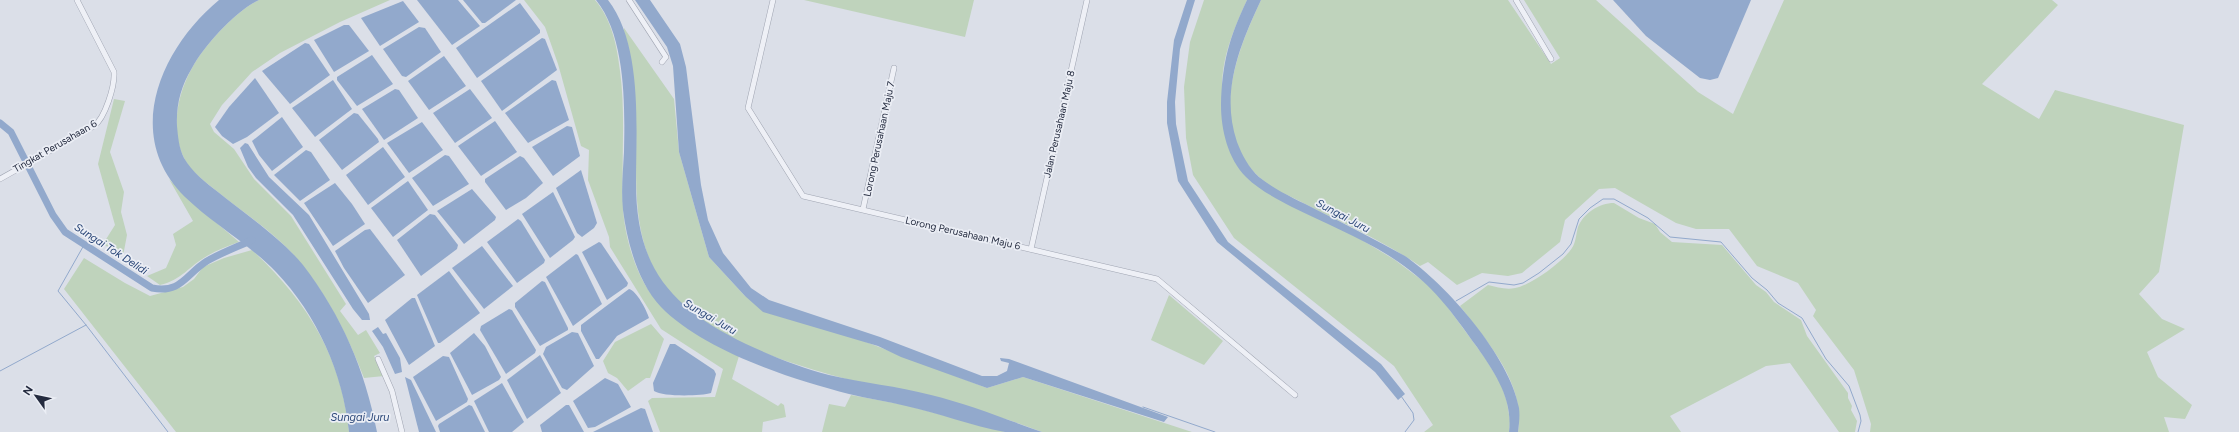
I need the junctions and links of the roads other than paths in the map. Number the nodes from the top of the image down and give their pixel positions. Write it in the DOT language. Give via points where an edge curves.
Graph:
graph roads {
  1 [pos="77,0"];
  2 [pos="629,0"];
  3 [pos="773,0"];
  4 [pos="1088,0"];
  5 [pos="1516,0"];
  6 [pos="1551,58"];
  7 [pos="662,62"];
  8 [pos="894,68"];
  9 [pos="0,178"];
  10 [pos="863,210"];
  11 [pos="1031,249"];
  12 [pos="378,359"];
  13 [pos="1295,395"];
  14 [pos="402,432"];
  1 -- 9 [label="street, Tingkat Perusahaan 6" via="113,68 114,81 102,117 98,123"];
  2 -- 7 [label="street" via="666,57"];
  3 -- 10 [label="street, Lorong Perusahaan Maju 6" via="748,108 803,196"];
  4 -- 11 [label="street, Jalan Perusahaan Maju 8"];
  5 -- 6 [label="street"];
  8 -- 10 [label="street, Lorong Perusahaan Maju 7"];
  10 -- 11 [label="street, Lorong Perusahaan Maju 6"];
  11 -- 13 [label="street, Lorong Perusahaan Maju 6" via="1157,279"];
  12 -- 14 [label="street" via="392,391"];
}
